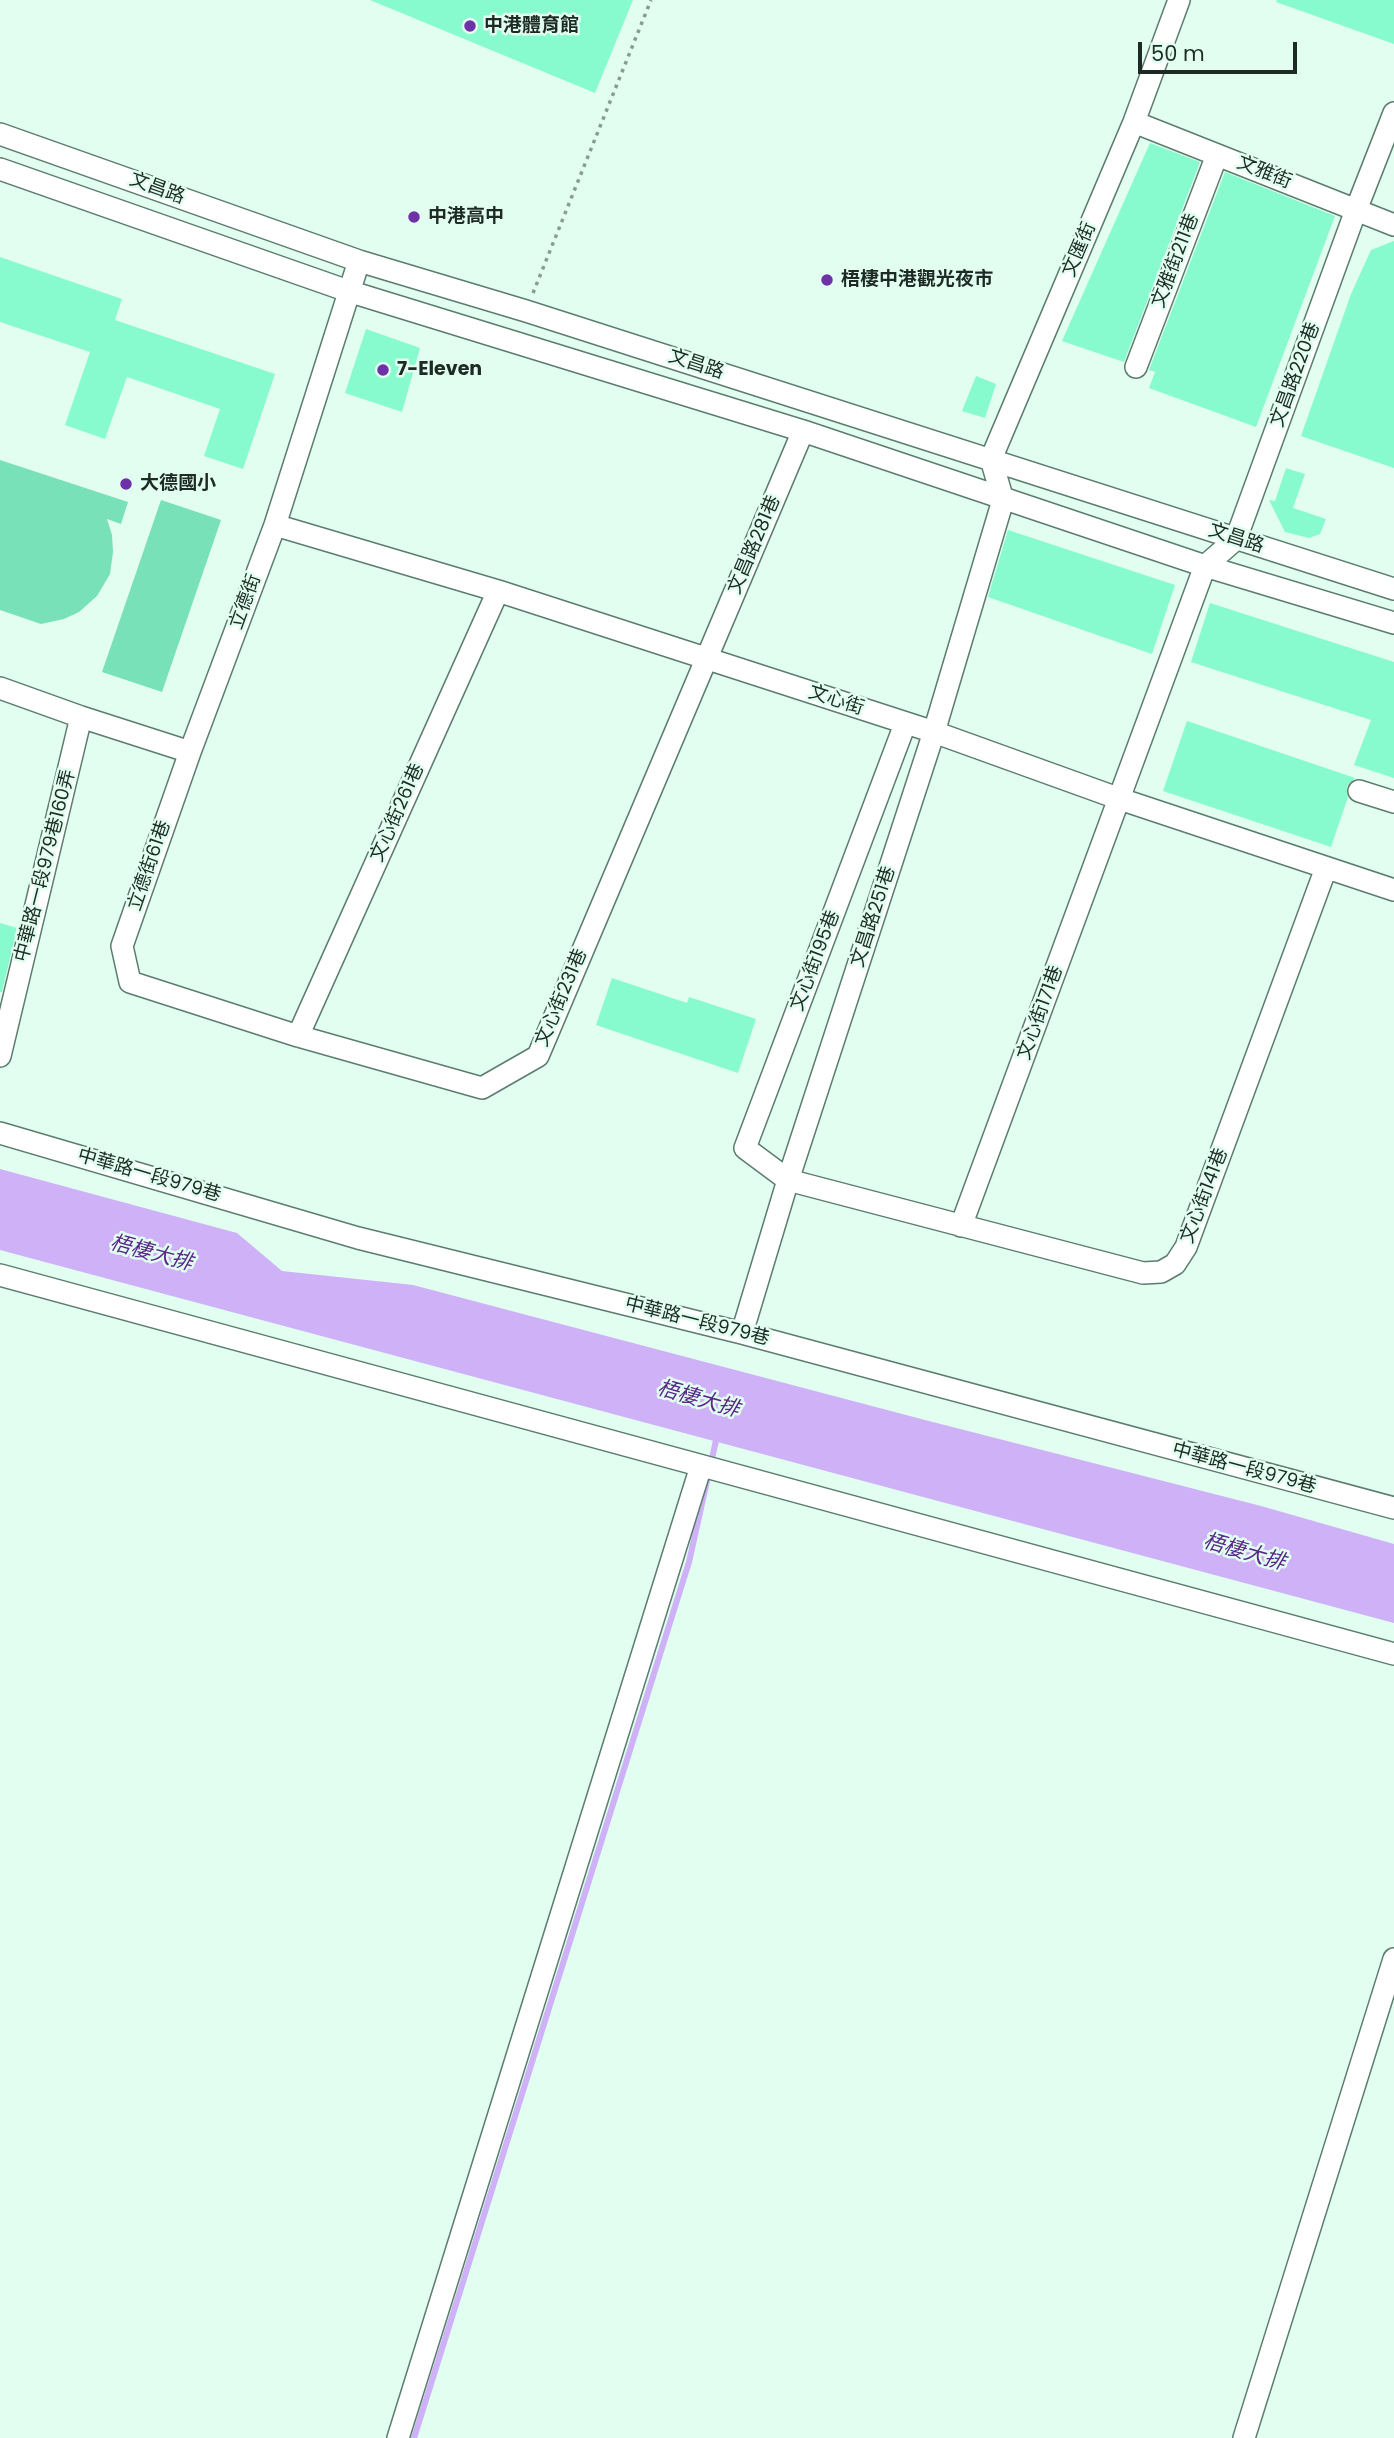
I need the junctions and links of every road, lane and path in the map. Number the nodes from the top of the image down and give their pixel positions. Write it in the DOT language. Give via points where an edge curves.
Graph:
graph roads {
  1 [pos="651,0"];
  2 [pos="1180,0"];
  3 [pos="1394,113"];
  4 [pos="1134,122"];
  5 [pos="0,134"];
  6 [pos="1217,155"];
  7 [pos="0,169"];
  8 [pos="1356,210"];
  9 [pos="1394,225"];
  10 [pos="359,261"];
  11 [pos="348,291"];
  12 [pos="526,311"];
  13 [pos="1136,367"];
  14 [pos="803,431"];
  15 [pos="991,459"];
  16 [pos="1003,500"];
  17 [pos="275,524"];
  18 [pos="1236,539"];
  19 [pos="1205,566"];
  20 [pos="1394,589"];
  21 [pos="498,591"];
  22 [pos="1394,622"];
  23 [pos="707,658"];
  24 [pos="0,688"];
  25 [pos="81,718"];
  26 [pos="905,724"];
  27 [pos="934,732"];
  28 [pos="190,752"];
  29 [pos="1359,790"];
  30 [pos="1120,799"];
  31 [pos="1394,802"];
  32 [pos="1326,867"];
  33 [pos="1394,890"];
  34 [pos="130,982"];
  35 [pos="298,1036"];
  36 [pos="0,1056"];
  37 [pos="0,1133"];
  38 [pos="788,1180"];
  39 [pos="961,1226"];
  40 [pos="0,1275"];
  41 [pos="742,1333"];
  42 [pos="701,1466"];
  43 [pos="1394,1508"];
  44 [pos="1394,1654"];
  45 [pos="1394,1959"];
  46 [pos="398,2438"];
  47 [pos="1244,2438"];
  1 -- 12 [label="path"];
  2 -- 4 [label="street, 文匯街"];
  3 -- 8 [label="street, 文昌路220巷"];
  4 -- 6 [label="street, 文雅街"];
  4 -- 15 [label="street, 文匯街"];
  5 -- 10 [label="street, 文昌路"];
  6 -- 8 [label="street, 文雅街"];
  6 -- 13 [label="street, 文雅街211巷"];
  7 -- 11 [label="street, 文昌路"];
  8 -- 9 [label="street, 文雅街"];
  8 -- 18 [label="street, 文昌路220巷"];
  10 -- 11 [label="street, 立德街"];
  10 -- 12 [label="street, 文昌路"];
  11 -- 14 [label="street, 文昌路"];
  11 -- 17 [label="street, 立德街"];
  12 -- 15 [label="street, 文昌路"];
  14 -- 16 [label="street, 文昌路"];
  14 -- 23 [label="street, 文昌路281巷"];
  15 -- 16 [label="street"];
  15 -- 18 [label="street, 文昌路"];
  16 -- 19 [label="street, 文昌路"];
  16 -- 27 [label="street, 文昌路251巷"];
  17 -- 21 [label="street, 文心街"];
  17 -- 28 [label="street, 立德街"];
  18 -- 19 [label="street"];
  18 -- 20 [label="street, 文昌路"];
  19 -- 22 [label="street, 文昌路"];
  19 -- 30 [label="street, 文心街171巷"];
  21 -- 23 [label="street, 文心街"];
  21 -- 35 [label="street, 文心街261巷"];
  23 -- 26 [label="street, 文心街"];
  23 -- 35 [label="street, 文心街231巷" via="538,1056 482,1088"];
  24 -- 25 [label="street"];
  25 -- 28 [label="street"];
  25 -- 36 [label="street, 中華路一段979巷160弄"];
  26 -- 27 [label="street, 文心街"];
  26 -- 38 [label="street, 文心街195巷" via="745,1148"];
  27 -- 30 [label="street, 文心街"];
  27 -- 38 [label="street, 文昌路251巷"];
  28 -- 34 [label="street, 立德街61巷" via="122,946"];
  29 -- 31 [label="street"];
  30 -- 32 [label="street, 文心街"];
  30 -- 39 [label="street, 文心街171巷"];
  32 -- 33 [label="street, 文心街"];
  32 -- 39 [label="street, 文心街141巷" via="1201,1209 1175,1264 1161,1272 1143,1273"];
  34 -- 35 [label="street, 文心街231巷"];
  37 -- 41 [label="street, 中華路一段979巷" via="358,1238"];
  38 -- 39 [label="street, 文心街141巷"];
  38 -- 41 [label="street, 文昌路251巷"];
  40 -- 42 [label="street"];
  41 -- 43 [label="street, 中華路一段979巷"];
  42 -- 44 [label="street"];
  42 -- 46 [label="street"];
  45 -- 47 [label="street"];
}
